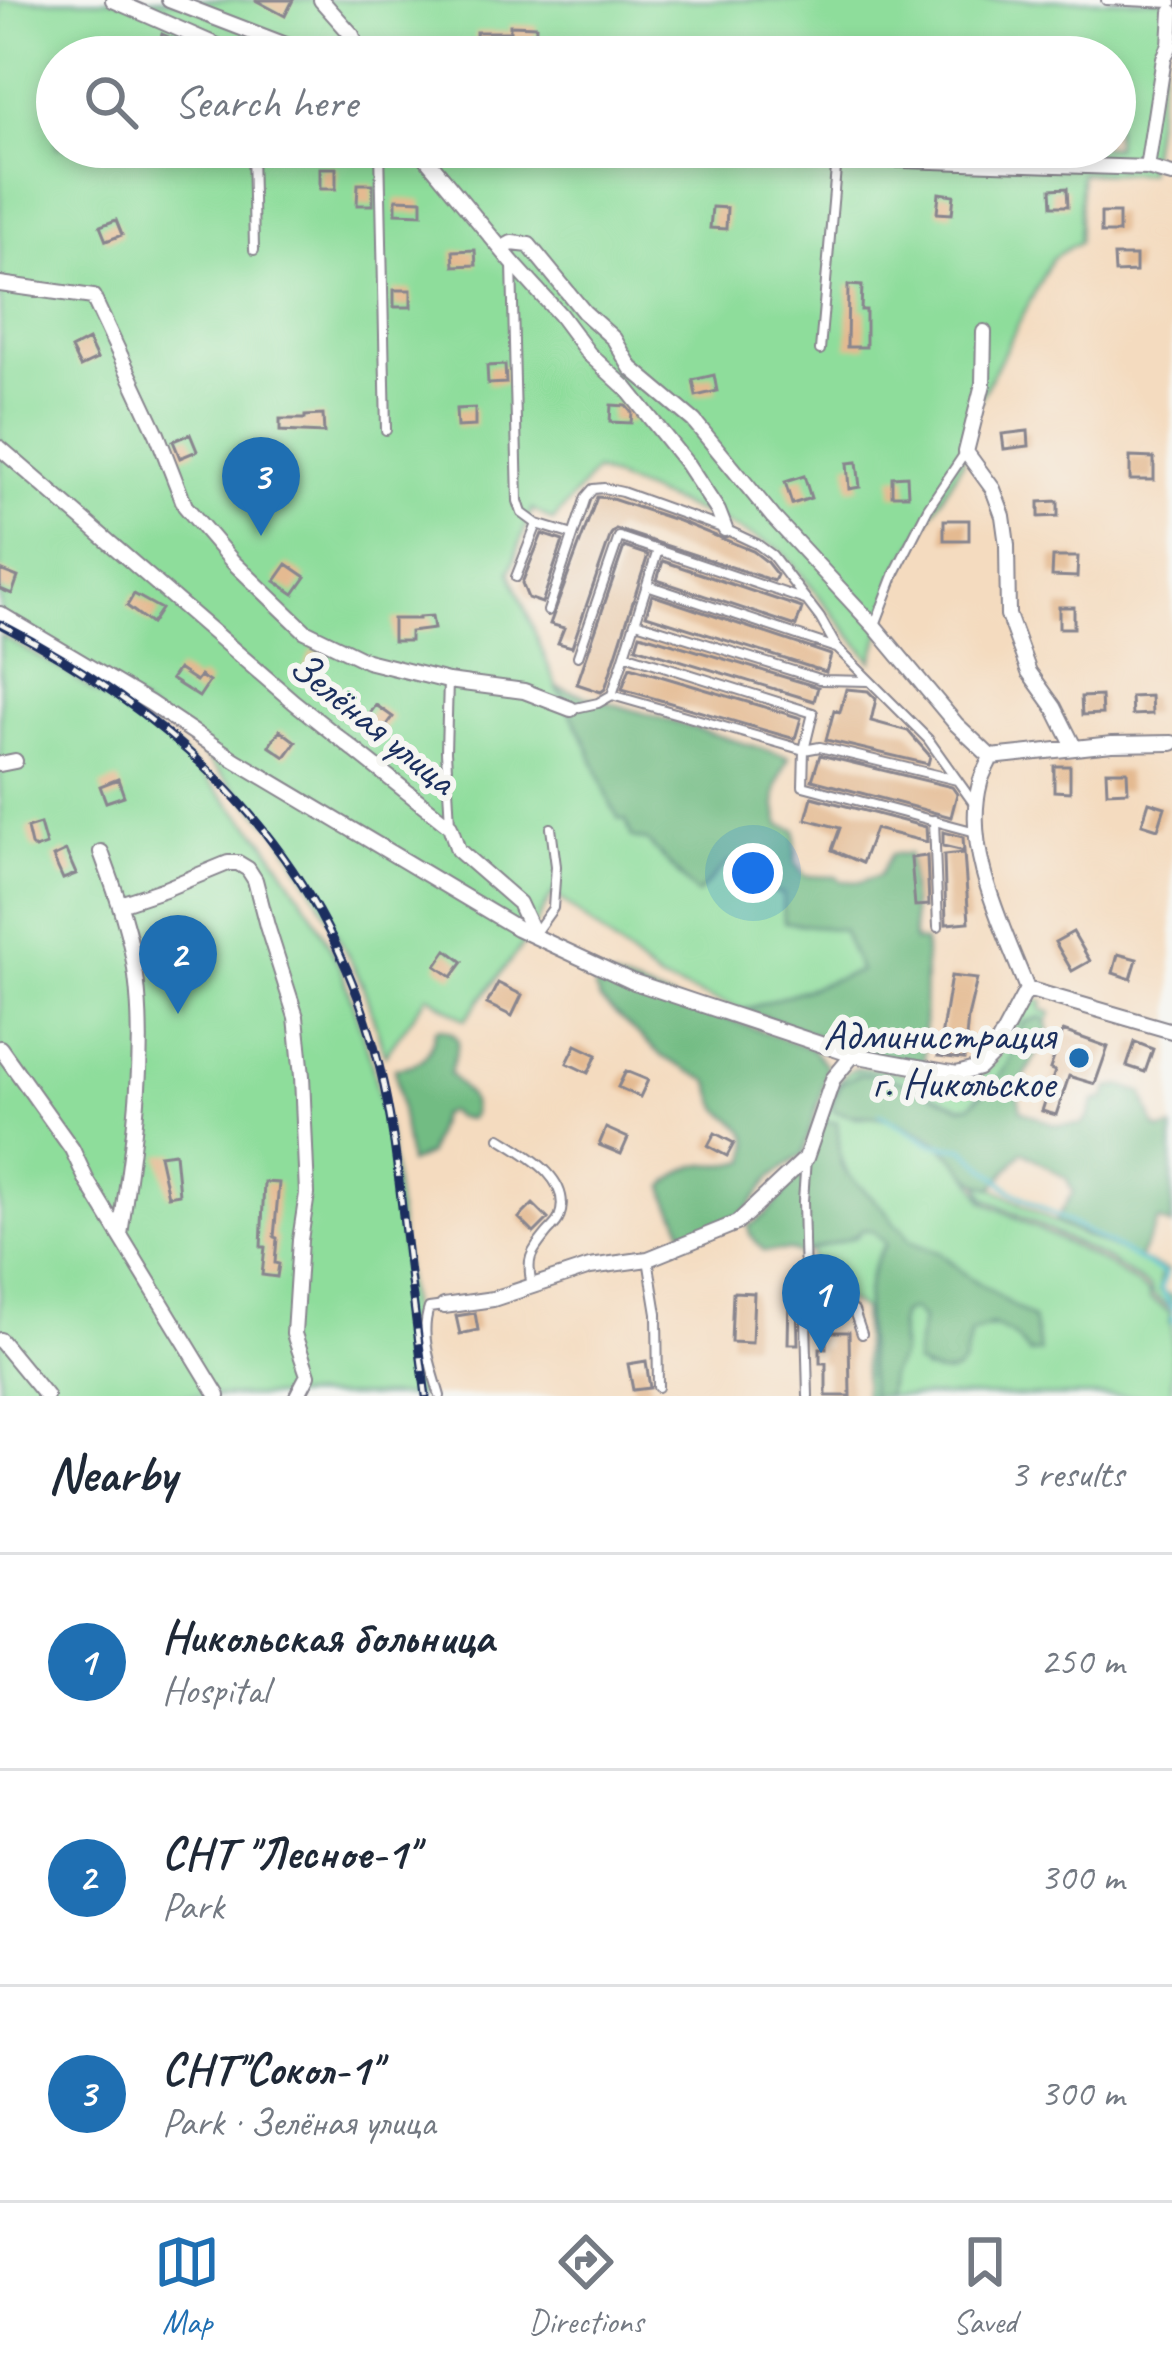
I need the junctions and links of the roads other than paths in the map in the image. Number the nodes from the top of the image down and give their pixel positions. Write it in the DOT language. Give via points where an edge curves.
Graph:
graph roads {
  1 [pos="112,0"];
  2 [pos="170,0"];
  3 [pos="321,0"];
  4 [pos="1106,0"];
  5 [pos="1172,2"];
  6 [pos="1172,12"];
  7 [pos="195,36"];
  8 [pos="263,36"];
  9 [pos="352,36"];
  10 [pos="1171,45"];
  11 [pos="252,168"];
  12 [pos="380,168"];
  13 [pos="434,168"];
  14 [pos="836,168"];
  15 [pos="1136,168"];
  16 [pos="1148,168"];
  17 [pos="1172,175"];
  18 [pos="501,248"];
  19 [pos="254,250"];
  20 [pos="512,262"];
  21 [pos="0,284"];
  22 [pos="984,332"];
  23 [pos="820,350"];
  24 [pos="386,430"];
  25 [pos="0,448"];
  26 [pos="966,452"];
  27 [pos="537,524"];
  28 [pos="725,529"];
  29 [pos="573,535"];
  30 [pos="658,550"];
  31 [pos="516,577"];
  32 [pos="647,585"];
  33 [pos="806,600"];
  34 [pos="548,610"];
  35 [pos="0,614"];
  36 [pos="635,622"];
  37 [pos="875,627"];
  38 [pos="837,648"];
  39 [pos="625,654"];
  40 [pos="578,656"];
  41 [pos="871,680"];
  42 [pos="448,681"];
  43 [pos="612,695"];
  44 [pos="572,709"];
  45 [pos="1172,743"];
  46 [pos="1074,747"];
  47 [pos="804,750"];
  48 [pos="992,757"];
  49 [pos="958,781"];
  50 [pos="977,808"];
  51 [pos="934,820"];
  52 [pos="450,826"];
  53 [pos="550,828"];
  54 [pos="978,832"];
  55 [pos="101,852"];
  56 [pos="120,904"];
  57 [pos="938,927"];
  58 [pos="534,934"];
  59 [pos="1028,989"];
  60 [pos="1172,1031"];
  61 [pos="0,1048"];
  62 [pos="854,1055"];
  63 [pos="500,1138"];
  64 [pos="806,1157"];
  65 [pos="121,1234"];
  66 [pos="648,1259"];
  67 [pos="532,1287"];
  68 [pos="444,1306"];
  69 [pos="807,1306"];
  70 [pos="862,1334"];
  71 [pos="0,1340"];
  72 [pos="658,1388"];
  73 [pos="46,1396"];
  74 [pos="218,1396"];
  75 [pos="297,1396"];
  76 [pos="440,1396"];
  77 [pos="808,1396"];
  1 -- 7 [label="street"];
  2 -- 8 [label="street"];
  3 -- 9 [label="street"];
  4 -- 5 [label="lane"];
  6 -- 10 [label="street"];
  10 -- 16 [label="street"];
  11 -- 19 [label="lane"];
  12 -- 24 [label="lane"];
  13 -- 18 [label="street"];
  14 -- 23 [label="lane"];
  15 -- 16 [label="street"];
  16 -- 17 [label="street"];
  18 -- 20 [label="street"];
  18 -- 37 [label="street" via="529,245 632,368 694,421"];
  20 -- 27 [label="lane" via="518,501"];
  20 -- 28 [label="street" via="627,388 710,496"];
  21 -- 42 [label="street" via="93,297 185,506 305,631 368,661"];
  22 -- 26 [label="street" via="983,383"];
  25 -- 52 [label="street, Зелёная улица"];
  26 -- 37 [label="lane" via="928,508"];
  26 -- 46 [label="street" via="1003,516 1008,615 1029,672"];
  27 -- 29 [label="lane"];
  27 -- 31 [label="lane"];
  28 -- 29 [label="lane" via="604,488 586,496"];
  28 -- 33 [label="lane" via="772,555"];
  29 -- 34 [label="lane"];
  30 -- 32 [label="lane"];
  30 -- 33 [label="lane"];
  30 -- 40 [label="lane" via="619,537"];
  32 -- 36 [label="lane"];
  32 -- 38 [label="lane"];
  33 -- 38 [label="lane"];
  35 -- 58 [label="street"];
  36 -- 39 [label="lane"];
  36 -- 41 [label="lane" via="822,680"];
  37 -- 48 [label="street"];
  38 -- 41 [label="lane"];
  39 -- 43 [label="lane"];
  39 -- 47 [label="lane" via="813,713"];
  41 -- 49 [label="lane"];
  42 -- 44 [label="street" via="524,691"];
  42 -- 52 [label="lane"];
  43 -- 44 [label="lane"];
  43 -- 47 [label="lane"];
  45 -- 46 [label="street"];
  46 -- 48 [label="street"];
  47 -- 49 [label="lane" via="820,747"];
  47 -- 51 [label="lane" via="803,786"];
  48 -- 50 [label="street"];
  49 -- 50 [label="lane"];
  50 -- 54 [label="street"];
  51 -- 54 [label="lane"];
  51 -- 57 [label="lane"];
  52 -- 58 [label="street, Зелёная улица" via="458,850 519,903"];
  53 -- 58 [label="lane" via="553,908"];
  54 -- 59 [label="street" via="983,874"];
  55 -- 56 [label="street"];
  56 -- 65 [label="street" via="141,1030"];
  56 -- 75 [label="street" via="227,863 255,880 296,1018 302,1076 307,1194 294,1334 308,1376"];
  58 -- 62 [label="street, Зелёная улица" via="632,981"];
  59 -- 60 [label="street"];
  59 -- 62 [label="street, Зелёная улица" via="979,1068 957,1074"];
  61 -- 65 [label="street"];
  62 -- 64 [label="street" via="833,1079"];
  63 -- 67 [label="lane" via="550,1174 560,1195 560,1218 530,1254"];
  64 -- 66 [label="street" via="737,1223"];
  64 -- 69 [label="lane"];
  65 -- 74 [label="street"];
  66 -- 67 [label="street"];
  66 -- 72 [label="lane"];
  67 -- 68 [label="street"];
  68 -- 76 [label="lane" via="429,1308 426,1318"];
  69 -- 70 [label="lane" via="854,1311"];
  69 -- 77 [label="lane"];
  71 -- 73 [label="street"];
}
